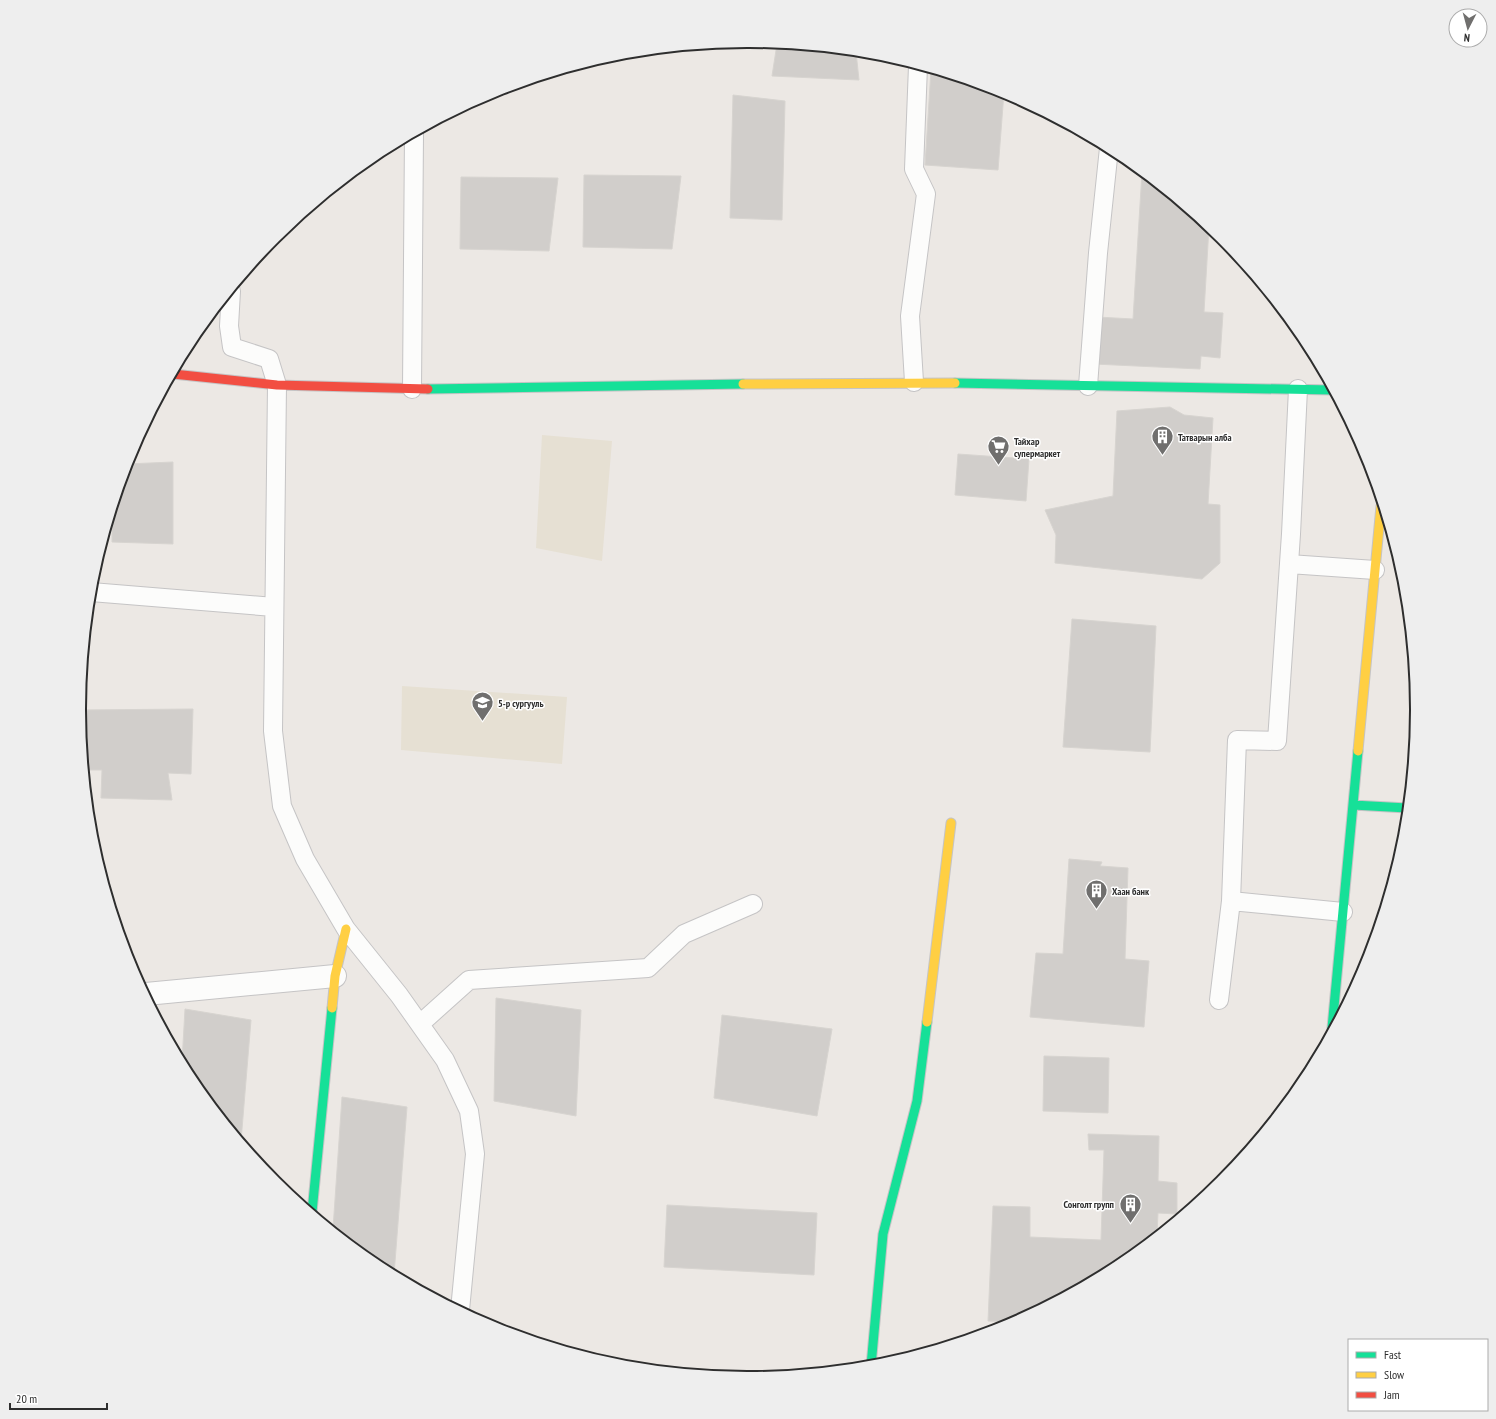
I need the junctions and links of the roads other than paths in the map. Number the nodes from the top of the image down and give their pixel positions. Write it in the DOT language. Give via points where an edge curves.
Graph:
graph roads {
  1 [pos="918,71"];
  2 [pos="414,139"];
  3 [pos="1108,154"];
  4 [pos="231,298"];
  5 [pos="178,375"];
  6 [pos="914,382"];
  7 [pos="277,385"];
  8 [pos="1088,386"];
  9 [pos="412,389"];
  10 [pos="1298,389"];
  11 [pos="1327,390"];
  12 [pos="1381,518"];
  13 [pos="1289,564"];
  14 [pos="1375,570"];
  15 [pos="97,592"];
  16 [pos="274,607"];
  17 [pos="1353,805"];
  18 [pos="1402,808"];
  19 [pos="951,822"];
  20 [pos="1231,901"];
  21 [pos="753,904"];
  22 [pos="1343,912"];
  23 [pos="346,929"];
  24 [pos="335,976"];
  25 [pos="151,994"];
  26 [pos="1220,1000"];
  27 [pos="1333,1017"];
  28 [pos="420,1024"];
  29 [pos="312,1207"];
  30 [pos="460,1305"];
  31 [pos="871,1359"];
  1 -- 6 [label="lane" via="914,169 926,194 910,316"];
  2 -- 9 [label="lane"];
  3 -- 8 [label="lane"];
  4 -- 7 [label="lane" via="229,326 232,347 269,359"];
  5 -- 7 [label="street"];
  6 -- 8 [label="street"];
  6 -- 9 [label="street"];
  7 -- 9 [label="street"];
  7 -- 16 [label="lane"];
  8 -- 10 [label="street"];
  10 -- 11 [label="street"];
  10 -- 13 [label="lane"];
  12 -- 14 [label="street"];
  13 -- 14 [label="lane"];
  13 -- 20 [label="lane" via="1277,741 1237,740"];
  14 -- 17 [label="street"];
  15 -- 16 [label="lane"];
  16 -- 23 [label="lane" via="273,731 282,806 306,859"];
  17 -- 18 [label="street"];
  17 -- 22 [label="street"];
  19 -- 31 [label="street" via="917,1101 883,1234"];
  20 -- 22 [label="lane"];
  20 -- 26 [label="lane"];
  21 -- 28 [label="lane" via="684,934 648,968 469,980"];
  22 -- 27 [label="street"];
  23 -- 24 [label="street"];
  23 -- 28 [label="lane"];
  24 -- 25 [label="street"];
  24 -- 29 [label="street"];
  28 -- 30 [label="lane" via="444,1060 469,1111 475,1154"];
}
